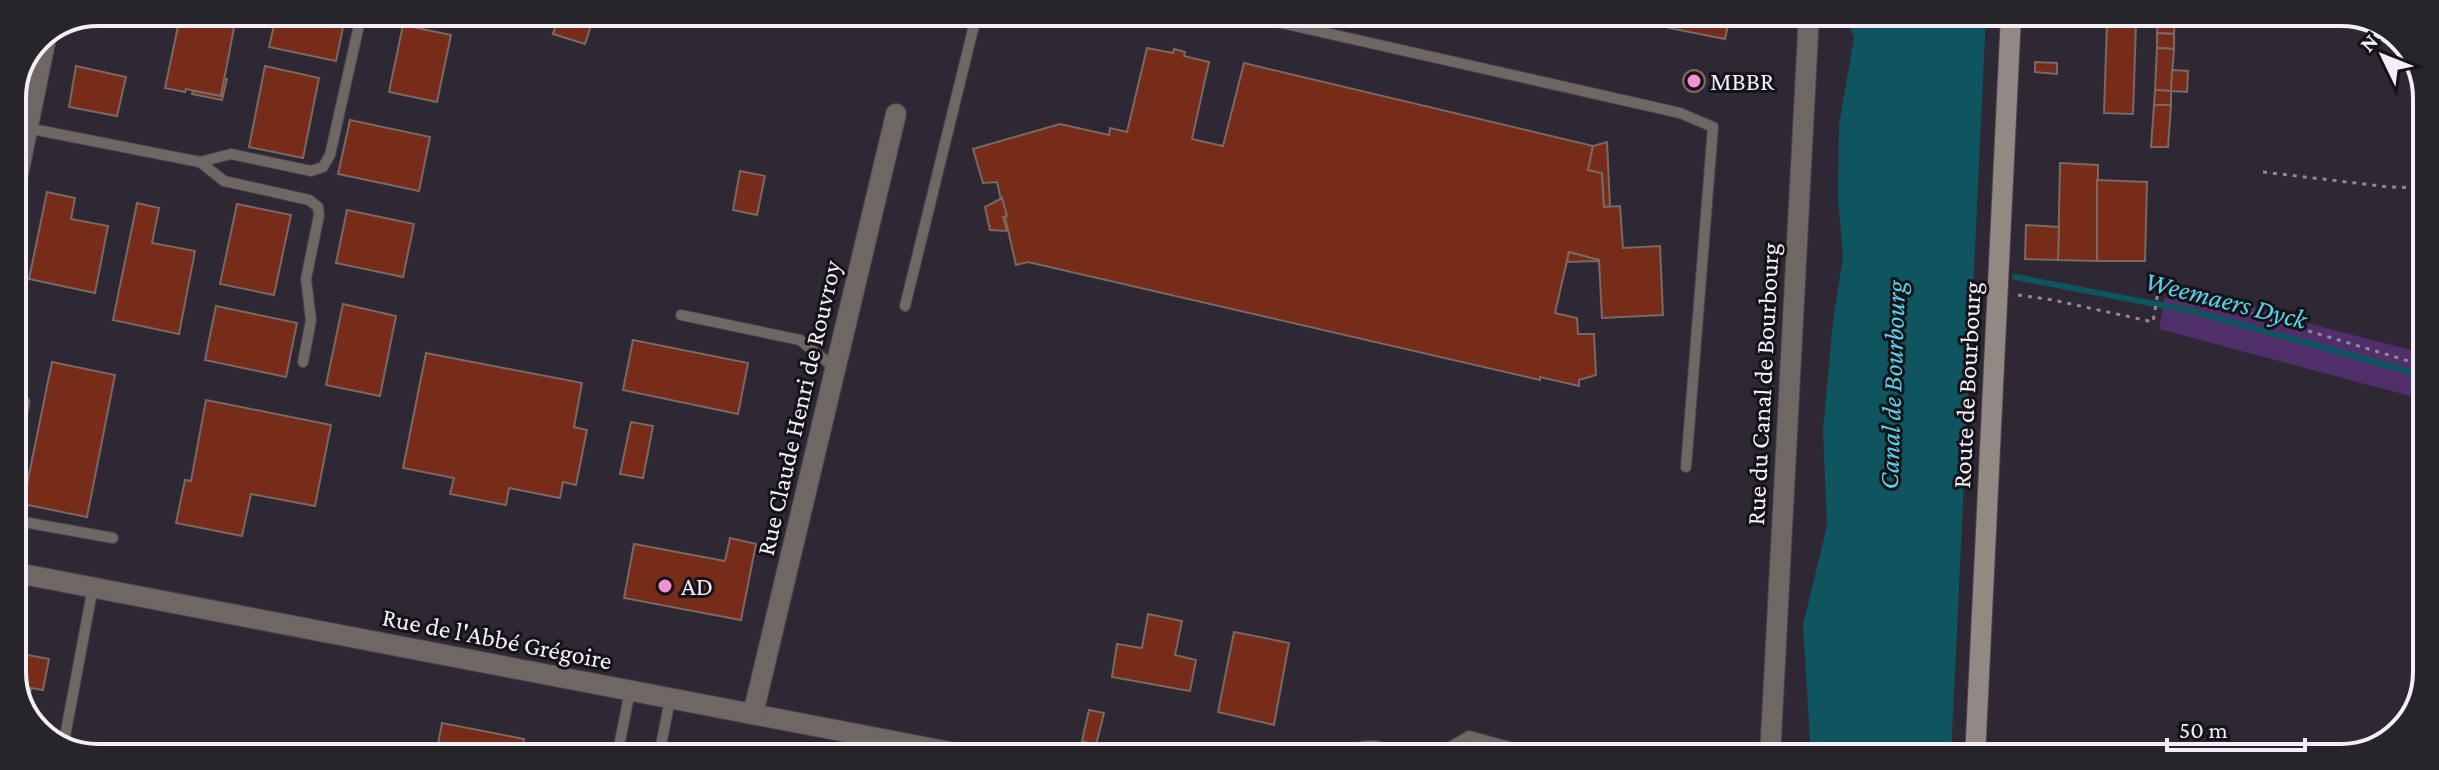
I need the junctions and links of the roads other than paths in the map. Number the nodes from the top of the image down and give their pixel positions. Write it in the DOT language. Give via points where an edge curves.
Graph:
graph roads {
  1 [pos="359,26"];
  2 [pos="974,26"];
  3 [pos="1295,26"];
  4 [pos="1808,26"];
  5 [pos="2010,26"];
  6 [pos="41,54"];
  7 [pos="26,108"];
  8 [pos="896,114"];
  9 [pos="26,120"];
  10 [pos="200,162"];
  11 [pos="905,306"];
  12 [pos="681,315"];
  13 [pos="303,362"];
  14 [pos="835,368"];
  15 [pos="1686,467"];
  16 [pos="26,522"];
  17 [pos="113,538"];
  18 [pos="26,575"];
  19 [pos="93,587"];
  20 [pos="630,691"];
  21 [pos="670,699"];
  22 [pos="753,714"];
  23 [pos="65,736"];
  24 [pos="619,744"];
  25 [pos="661,744"];
  26 [pos="909,744"];
  27 [pos="1455,744"];
  28 [pos="1498,744"];
  29 [pos="1771,744"];
  30 [pos="1976,744"];
  1 -- 10 [label="lane" via="323,167 311,171 231,154"];
  2 -- 11 [label="lane"];
  3 -- 15 [label="lane" via="1680,113 1713,127"];
  4 -- 29 [label="street, Rue du Canal de Bourbourg"];
  5 -- 30 [label="main road, Route de Bourbourg"];
  6 -- 7 [label="street"];
  8 -- 14 [label="street, Rue Claude Henri de Rouvroy"];
  9 -- 10 [label="lane"];
  10 -- 13 [label="lane" via="224,181 309,200 318,207 306,279 311,320"];
  12 -- 14 [label="lane" via="800,340"];
  14 -- 22 [label="street, Rue Claude Henri de Rouvroy"];
  16 -- 17 [label="lane"];
  18 -- 19 [label="street, Rue de l'Abbé Grégoire"];
  19 -- 20 [label="street, Rue de l'Abbé Grégoire"];
  19 -- 23 [label="lane"];
  20 -- 21 [label="street, Rue de l'Abbé Grégoire"];
  20 -- 24 [label="lane"];
  21 -- 22 [label="street, Rue de l'Abbé Grégoire"];
  21 -- 25 [label="lane"];
  22 -- 26 [label="street, Rue de l'Abbé Grégoire"];
  27 -- 28 [label="lane" via="1469,736"];
}
